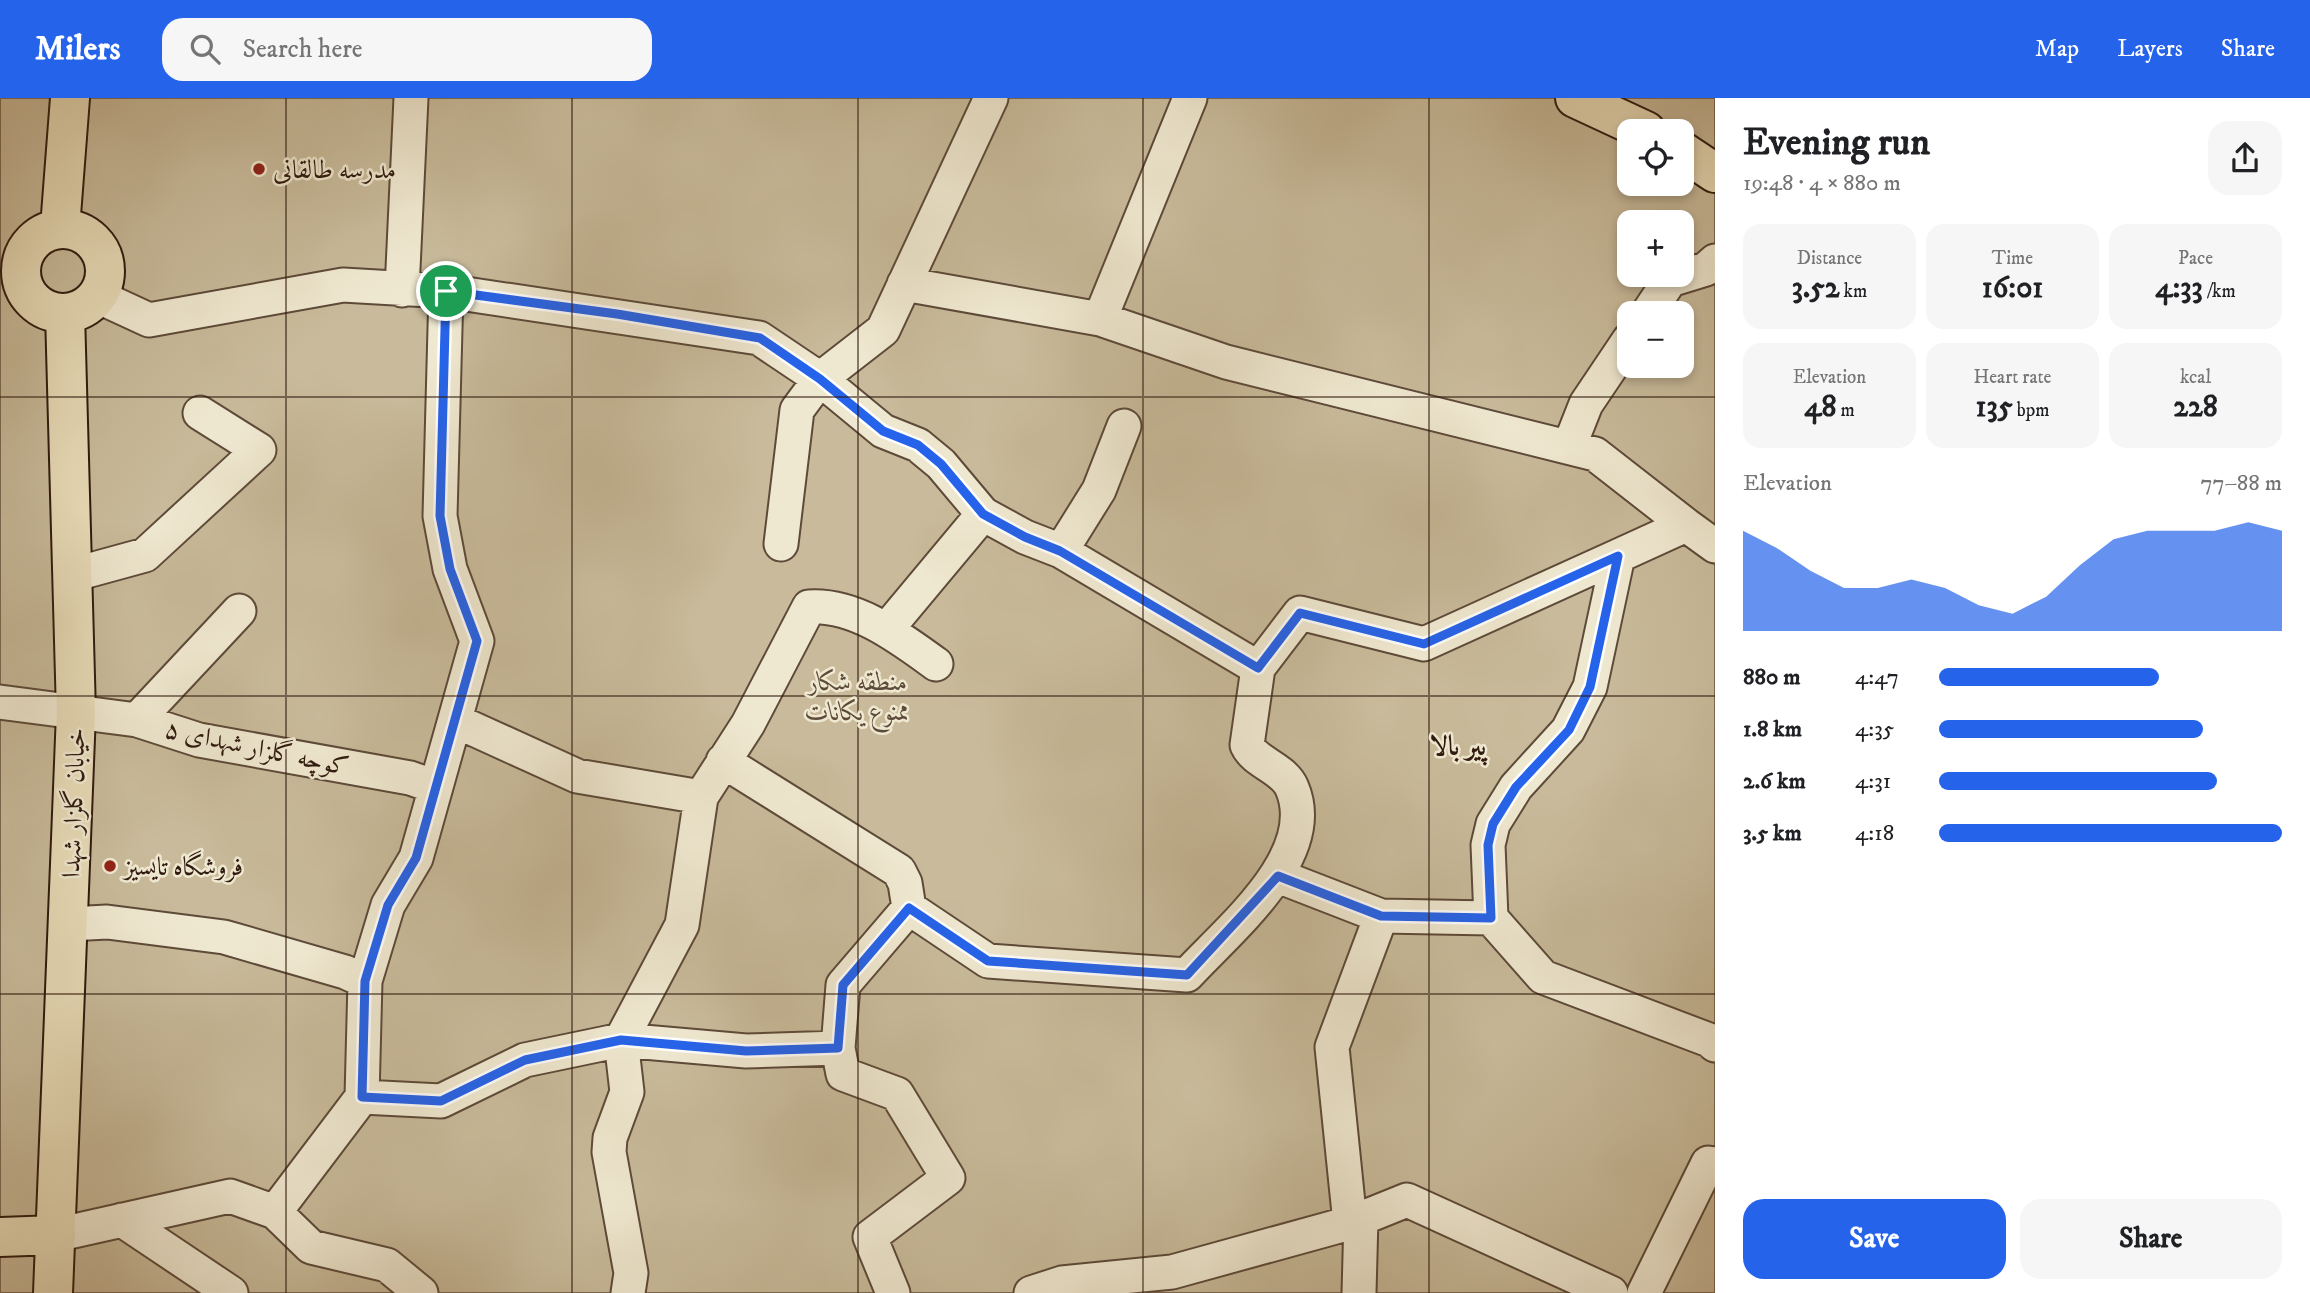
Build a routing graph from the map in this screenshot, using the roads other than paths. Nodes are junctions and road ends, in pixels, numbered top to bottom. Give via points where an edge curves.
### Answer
1 (70, 98) edge
2 (411, 98) edge
3 (991, 98) edge
4 (1190, 98) edge
5 (1575, 98) edge
6 (1620, 119) edge
7 (1694, 159) edge
8 (1715, 173) edge
9 (60, 228) junction
10 (10, 260) edge
11 (1715, 261) edge
12 (904, 284) junction
13 (402, 290) junction
14 (446, 291) junction
15 (1656, 301) edge
16 (81, 305) junction
17 (1100, 319) junction
18 (1617, 358) edge
19 (820, 379) junction
20 (200, 413) dead end
21 (1125, 426) dead end
22 (1569, 447) junction
23 (983, 514) junction
24 (1686, 525) junction
25 (781, 544) dead end
26 (1715, 546) edge
27 (1060, 551) junction
28 (1618, 556) junction
29 (72, 575) junction
30 (239, 611) dead end
31 (887, 629) junction
32 (936, 664) dead end
33 (1258, 668) junction
34 (0, 702) edge
35 (76, 713) junction
36 (137, 720) junction
37 (456, 721) junction
38 (723, 761) junction
39 (436, 787) junction
40 (701, 797) junction
41 (1278, 876) junction
42 (909, 908) junction
43 (1381, 916) junction
44 (1491, 918) junction
45 (69, 924) junction
46 (365, 981) junction
47 (621, 1040) junction
48 (1715, 1045) edge
49 (838, 1048) junction
50 (362, 1097) junction
51 (1715, 1164) edge
52 (275, 1212) junction
53 (122, 1220) junction
54 (1356, 1221) junction
55 (56, 1235) junction
56 (0, 1237) edge
57 (53, 1293) edge
58 (231, 1293) edge
59 (421, 1293) edge
60 (628, 1293) edge
61 (893, 1293) edge
62 (1031, 1293) edge
63 (1359, 1293) edge
64 (1611, 1293) edge
65 (1644, 1293) edge

1 - 9 main road
2 - 13 street
3 - 12 street
4 - 17 street
5 - 6 main road
7 - 8 main road
9 - 10 main road via 35,239
9 - 16 main road via 74,229 97,245 106,270
10 - 16 main road via 31,299 41,307
11 - 15 street via 1706,269 1670,280
12 - 17 street
12 - 19 street via 883,330
13 - 14 street
13 - 16 street via 343,285 149,320
14 - 19 street via 760,338
14 - 37 street via 440,516 450,569 477,641
16 - 29 main road, خیابان گلزار شهدا
17 - 22 street via 1226,362
18 - 22 street via 1586,404
19 - 23 street via 883,431 918,445 941,464
19 - 25 street via 797,410
20 - 29 street via 259,450 145,555
21 - 27 street via 1099,490
22 - 24 street via 1595,454
23 - 27 street
23 - 31 street
24 - 26 street
24 - 28 street
27 - 33 street
28 - 33 street via 1424,644 1300,613
28 - 44 street via 1590,687 1569,730 1516,787 1493,824 1488,845
29 - 35 main road, خیابان گلزار شهدا
30 - 36 street
31 - 32 street
31 - 38 street via 824,606 809,607 748,724
33 - 41 street via 1247,745 1291,785 1299,810 1294,838
34 - 35 street, کوچه گلزار شهدای ۵
35 - 36 street, کوچه گلزار شهدای ۵
35 - 45 main road, خیابان گلزار شهدا
36 - 39 street, کوچه گلزار شهدای ۵ via 199,740 410,778
37 - 39 street
37 - 40 street via 577,776
38 - 40 street
38 - 42 street via 899,871
39 - 46 street via 416,858 388,905
40 - 47 street via 682,925
41 - 42 street via 1187,975 988,961
41 - 43 street
42 - 49 street via 843,985
43 - 44 street
43 - 54 street via 1332,1047
44 - 48 street via 1543,977
45 - 46 street via 107,922 223,937
45 - 55 main road, خیابان گلزار شهدا
46 - 50 street
47 - 49 street via 746,1051
47 - 50 street via 525,1060 441,1101
47 - 60 street via 627,1092 609,1152 631,1273
49 - 61 street via 843,1074 897,1094 948,1178 870,1237
50 - 52 street
51 - 65 street via 1708,1163
52 - 53 street via 230,1196
52 - 59 street via 311,1247 387,1265
53 - 55 street
53 - 58 street
54 - 62 street via 1172,1272 1062,1283
54 - 63 street
54 - 64 street via 1407,1200
55 - 56 main road
55 - 57 main road, خیابان گلزار شهدا

